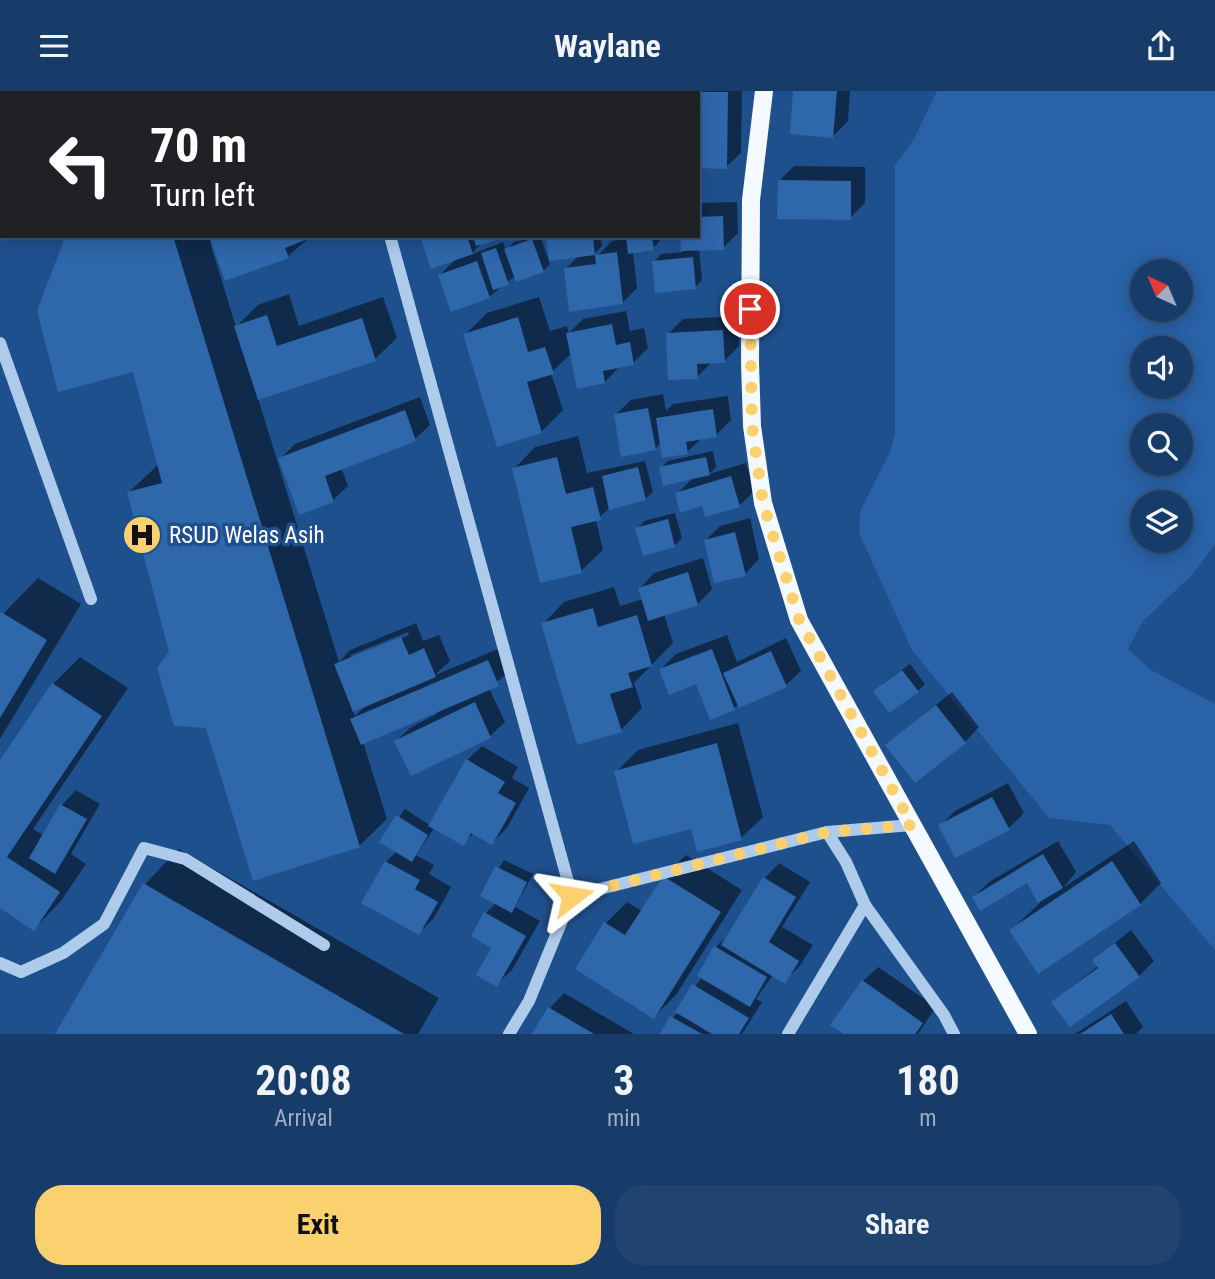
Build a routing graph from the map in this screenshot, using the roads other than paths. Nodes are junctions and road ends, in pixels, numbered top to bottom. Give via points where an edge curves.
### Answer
1 (764, 91) edge
2 (391, 238) edge
3 (0, 343) edge
4 (4, 363) edge
5 (91, 599) dead end
6 (912, 825) junction
7 (827, 832) junction
8 (572, 896) junction
9 (865, 905) junction
10 (324, 945) dead end
11 (0, 963) edge
12 (509, 1034) edge
13 (788, 1034) edge
14 (954, 1034) edge
15 (1028, 1034) edge

1 - 6 main road via 751,200 750,363 752,426 763,503 799,619
2 - 8 street
3 - 4 street
4 - 5 street
6 - 7 street
6 - 15 main road
7 - 8 street
7 - 9 street
8 - 12 street via 529,1001
9 - 13 street
9 - 14 street
10 - 11 street via 185,859 144,848 104,924 62,953 21,972

